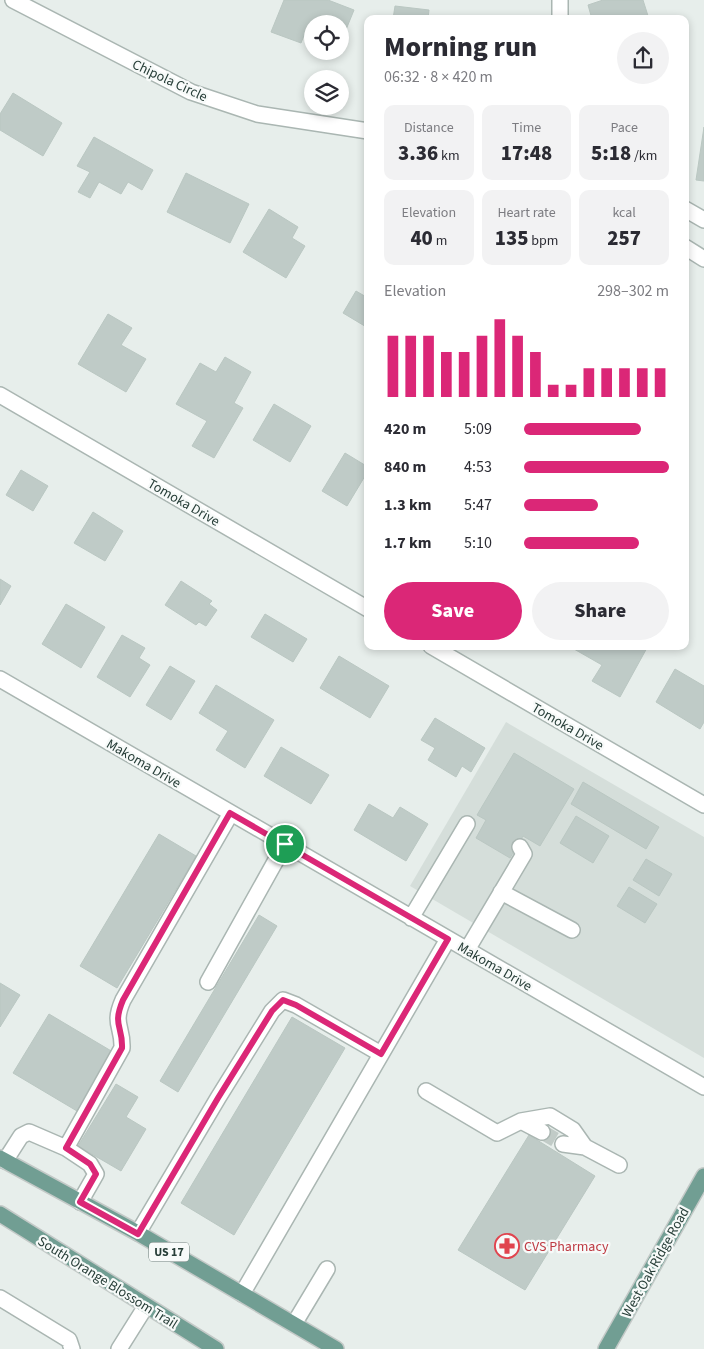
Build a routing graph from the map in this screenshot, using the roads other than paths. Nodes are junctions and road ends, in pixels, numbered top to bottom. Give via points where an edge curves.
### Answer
1 (13, 0) edge
2 (560, 0) edge
3 (560, 15) edge
4 (364, 130) edge
5 (689, 211) edge
6 (704, 220) edge
7 (689, 250) edge
8 (704, 259) edge
9 (0, 395) edge
10 (364, 607) edge
11 (438, 650) edge
12 (0, 679) edge
13 (704, 805) edge
14 (230, 813) junction
15 (467, 824) dead end
16 (285, 844) junction
17 (520, 847) dead end
18 (501, 892) junction
19 (411, 918) junction
20 (572, 930) dead end
21 (448, 939) junction
22 (467, 950) junction
23 (208, 982) dead end
24 (381, 1054) junction
25 (704, 1088) edge
26 (426, 1091) dead end
27 (521, 1121) junction
28 (542, 1132) tunnel mouth
29 (564, 1144) tunnel mouth
30 (584, 1146) junction
31 (66, 1148) junction
32 (3, 1159) edge
33 (619, 1165) dead end
34 (704, 1176) edge
35 (80, 1202) junction
36 (0, 1214) edge
37 (138, 1234) junction
38 (327, 1269) dead end
39 (242, 1294) junction
40 (0, 1298) edge
41 (146, 1306) junction
42 (294, 1324) junction
43 (70, 1344) edge
44 (125, 1347) edge
45 (208, 1347) edge
46 (336, 1349) edge
47 (606, 1349) edge

1 - 4 street, Chipola Circle via 191,92 258,114
2 - 3 street
5 - 6 street
7 - 8 street
9 - 10 street, Tomoka Drive
11 - 13 street, Tomoka Drive
12 - 14 street, Makoma Drive
14 - 16 street, Makoma Drive
14 - 31 street via 123,1000 117,1026 123,1036 122,1048
15 - 19 street
16 - 19 street, Makoma Drive
16 - 23 street
17 - 18 street via 524,854
18 - 20 street
18 - 22 street
19 - 21 street, Makoma Drive
21 - 22 street, Makoma Drive
21 - 24 street
22 - 25 street, Makoma Drive
24 - 37 street via 283,1000 272,1011 218,1098
24 - 39 street
26 - 27 street via 497,1133
27 - 28 street
27 - 30 street via 550,1116 573,1130
29 - 30 street
30 - 33 street
31 - 32 street via 29,1132 21,1136
31 - 35 street via 90,1164 96,1174
32 - 35 main road, US 17
34 - 47 main road, West Oak Ridge Road
35 - 37 main road, US 17
36 - 41 main road, South Orange Blossom Trail
37 - 39 main road, US 17
38 - 42 street
39 - 42 main road, US 17
40 - 43 street
41 - 44 street
41 - 45 main road, South Orange Blossom Trail
42 - 46 main road, US 17

